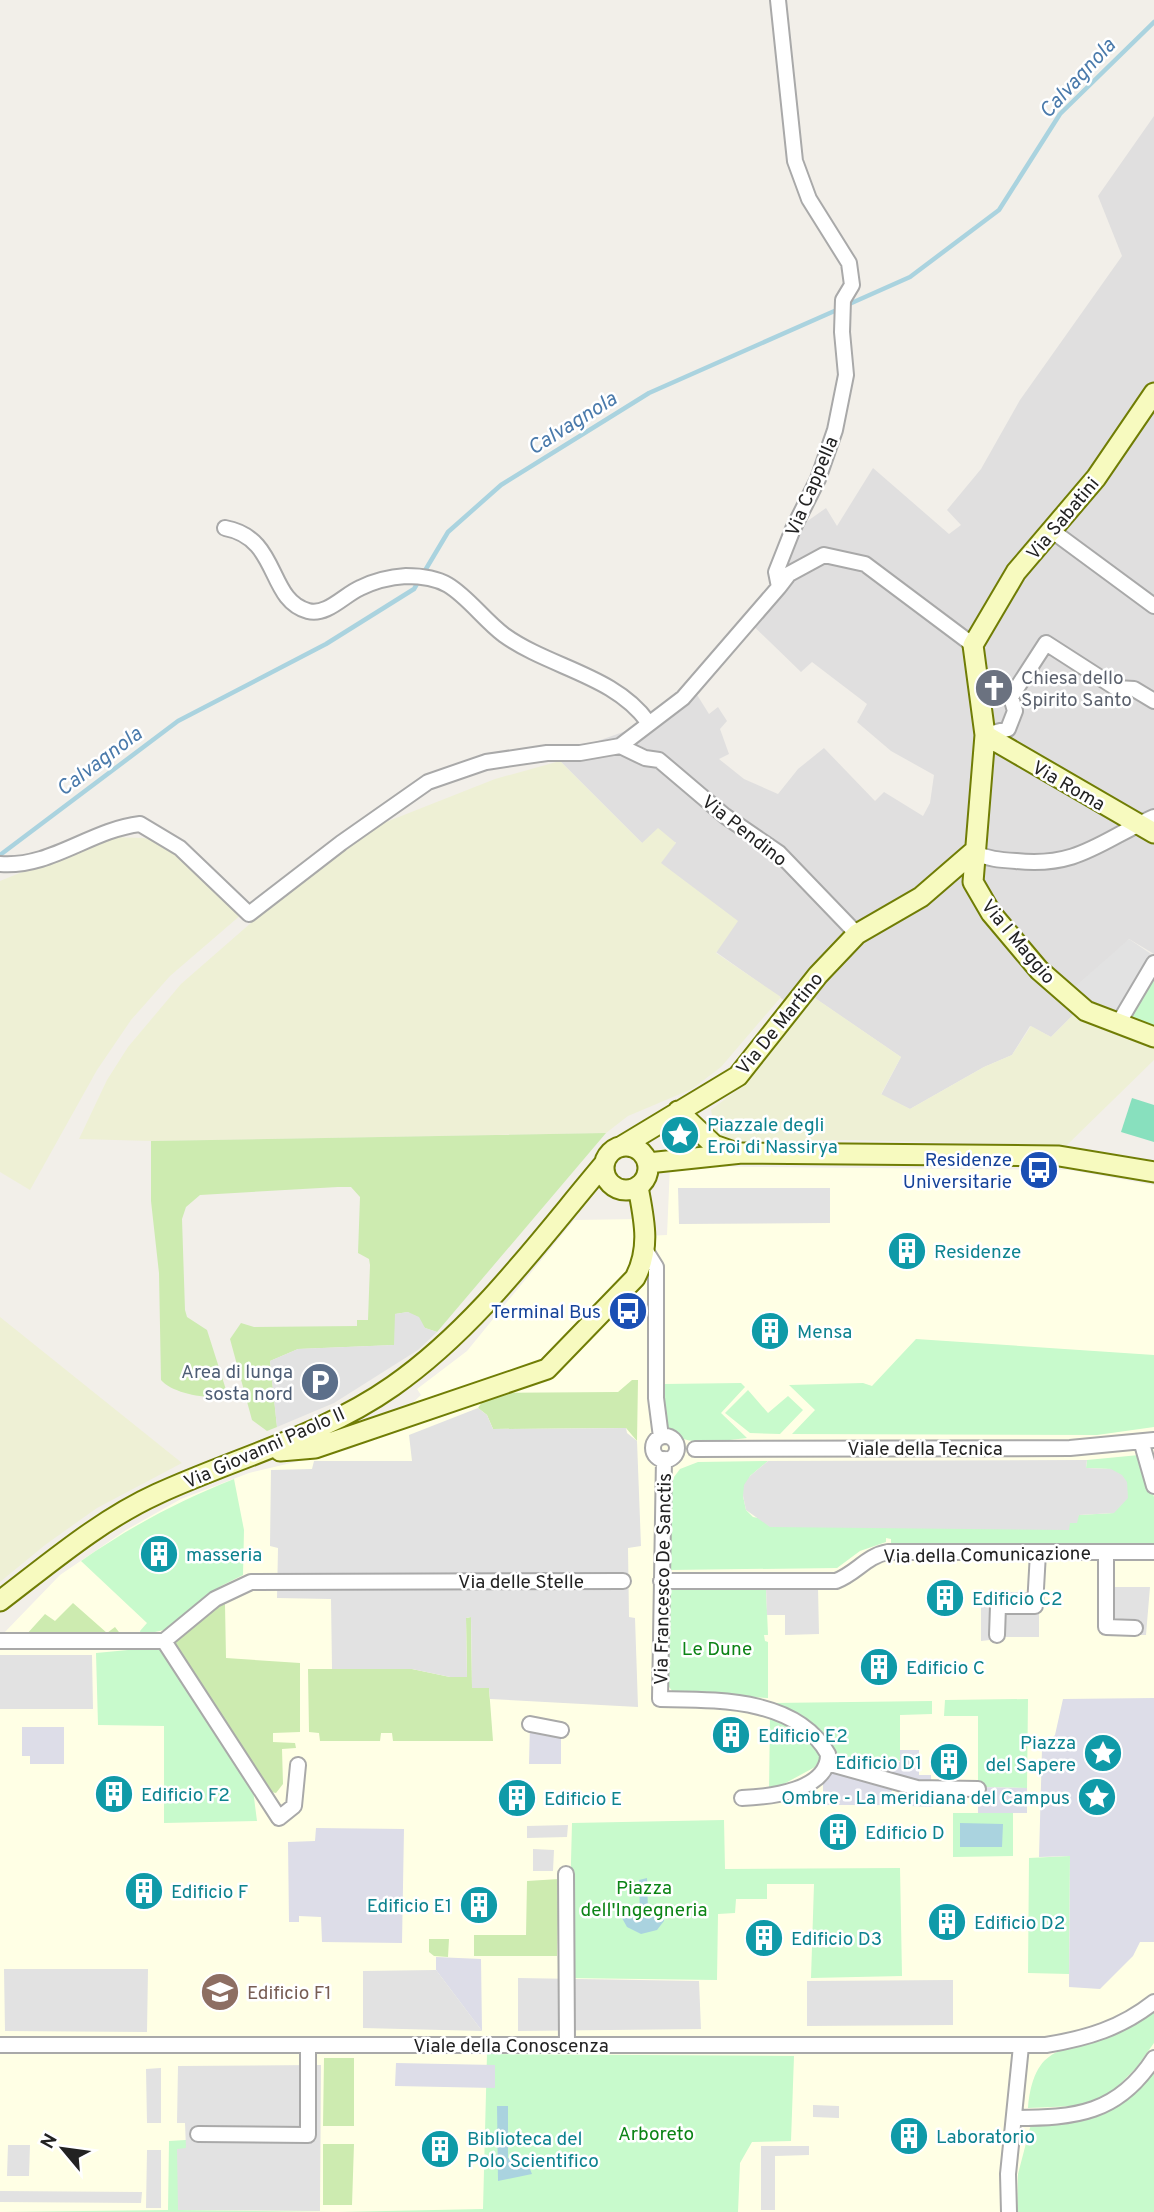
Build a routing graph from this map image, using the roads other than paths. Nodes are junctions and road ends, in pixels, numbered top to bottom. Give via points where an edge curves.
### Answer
1 (778, 0) edge
2 (1152, 401) edge
3 (225, 528) dead end
4 (1051, 530) junction
5 (779, 587) junction
6 (1154, 606) edge
7 (973, 645) junction
8 (1154, 701) edge
9 (648, 722) junction
10 (984, 741) junction
11 (620, 746) junction
12 (1148, 825) edge
13 (973, 852) junction
14 (0, 864) edge
15 (857, 934) junction
16 (1154, 963) edge
17 (1118, 1024) junction
18 (1154, 1037) edge
19 (678, 1111) junction
20 (622, 1146) junction
21 (742, 1153) junction
22 (648, 1163) junction
23 (604, 1164) junction
24 (1154, 1172) edge
25 (638, 1187) junction
26 (615, 1188) junction
27 (566, 1209) junction
28 (646, 1251) junction
29 (668, 1439) junction
30 (1148, 1442) edge
31 (695, 1449) junction
32 (258, 1453) junction
33 (668, 1458) junction
34 (1154, 1486) edge
35 (1106, 1552) junction
36 (1154, 1552) edge
37 (1038, 1553) junction
38 (623, 1581) dead end
39 (661, 1581) junction
40 (0, 1601) edge
41 (1135, 1628) dead end
42 (997, 1635) dead end
43 (0, 1641) edge
44 (164, 1641) junction
45 (530, 1724) dead end
46 (561, 1730) dead end
47 (827, 1763) junction
48 (298, 1765) dead end
49 (978, 1789) dead end
50 (742, 1798) dead end
51 (566, 1874) dead end
52 (1154, 2002) edge
53 (0, 2045) edge
54 (308, 2045) junction
55 (567, 2045) junction
56 (1021, 2046) junction
57 (1154, 2058) edge
58 (1013, 2118) junction
59 (198, 2134) dead end
60 (1009, 2212) edge

1 - 5 street, Via Cappella via 795,161 809,199 849,262 852,285 842,307 846,375 835,430 776,572
2 - 4 street, Via Sabatini
3 - 9 street via 242,531 256,541 282,589 295,605 310,612 328,608 383,579 421,577 448,585 503,634 623,695
4 - 6 street
4 - 7 street, Via Sabatini via 1016,572
5 - 7 street, Via Cappella via 789,574 824,555 865,564
5 - 9 street via 700,681
7 - 10 street
8 - 10 street via 1134,689 1116,688 1046,643 1011,697 1015,711 1008,729
9 - 11 street
10 - 12 street, Via Roma
10 - 13 street
11 - 14 street via 486,762 428,782 249,914 180,848 140,824 101,833 37,861
11 - 15 street, Via Pendino via 659,760 725,816 779,853
12 - 13 street via 1055,863 986,858
13 - 15 street, Via De Martino via 921,897
13 - 17 street, Via I Maggio via 973,882 991,913 1039,970 1086,1011
15 - 19 street, Via De Martino via 818,975 738,1076
16 - 17 street
17 - 18 street, Via I Maggio
19 - 20 street, Via De Martino
19 - 21 street via 714,1145
20 - 22 street via 636,1148
20 - 23 street via 610,1152
21 - 22 street
21 - 24 street via 1059,1157
22 - 25 street via 647,1177
23 - 26 street via 606,1178
23 - 27 street, Via Giovanni Paolo II
25 - 26 street
25 - 28 street
26 - 27 street, Via Giovanni Paolo II
27 - 32 street, Via Giovanni Paolo II via 438,1351 391,1388 305,1434
28 - 29 street via 656,1267 656,1398
28 - 32 street via 635,1278 547,1369 315,1448
29 - 31 street, Viale della Tecnica
29 - 33 street via 676,1450
29 - 33 street via 654,1442 653,1450
30 - 31 street, Viale della Tecnica via 1070,1448
30 - 34 street
31 - 33 street, Viale della Tecnica
32 - 40 street, Via Giovanni Paolo II via 156,1494 118,1515
33 - 39 street, Via Francesco De Sanctis
35 - 36 street, Via della Comunicazione
35 - 37 street, Via della Comunicazione
35 - 41 street via 1107,1628
37 - 39 street, Via della Comunicazione via 888,1552 874,1555 852,1575 836,1581
37 - 42 street via 1035,1605 998,1606
38 - 44 street, Via delle Stelle via 251,1582 215,1599
39 - 47 street, Via Francesco De Sanctis via 660,1699 741,1702 789,1719 819,1742 828,1754
43 - 44 street
44 - 48 street via 279,1818 294,1806
45 - 46 street
47 - 49 street via 917,1788
47 - 50 street via 790,1793
51 - 55 street
52 - 56 street, Viale della Conoscenza via 1132,2020 1111,2029 1046,2045
53 - 54 street, Viale della Conoscenza
54 - 55 street, Viale della Conoscenza
54 - 59 street via 308,2135
55 - 56 street, Viale della Conoscenza
56 - 58 street
57 - 58 street via 1129,2091 1110,2104 1060,2118
58 - 60 street

